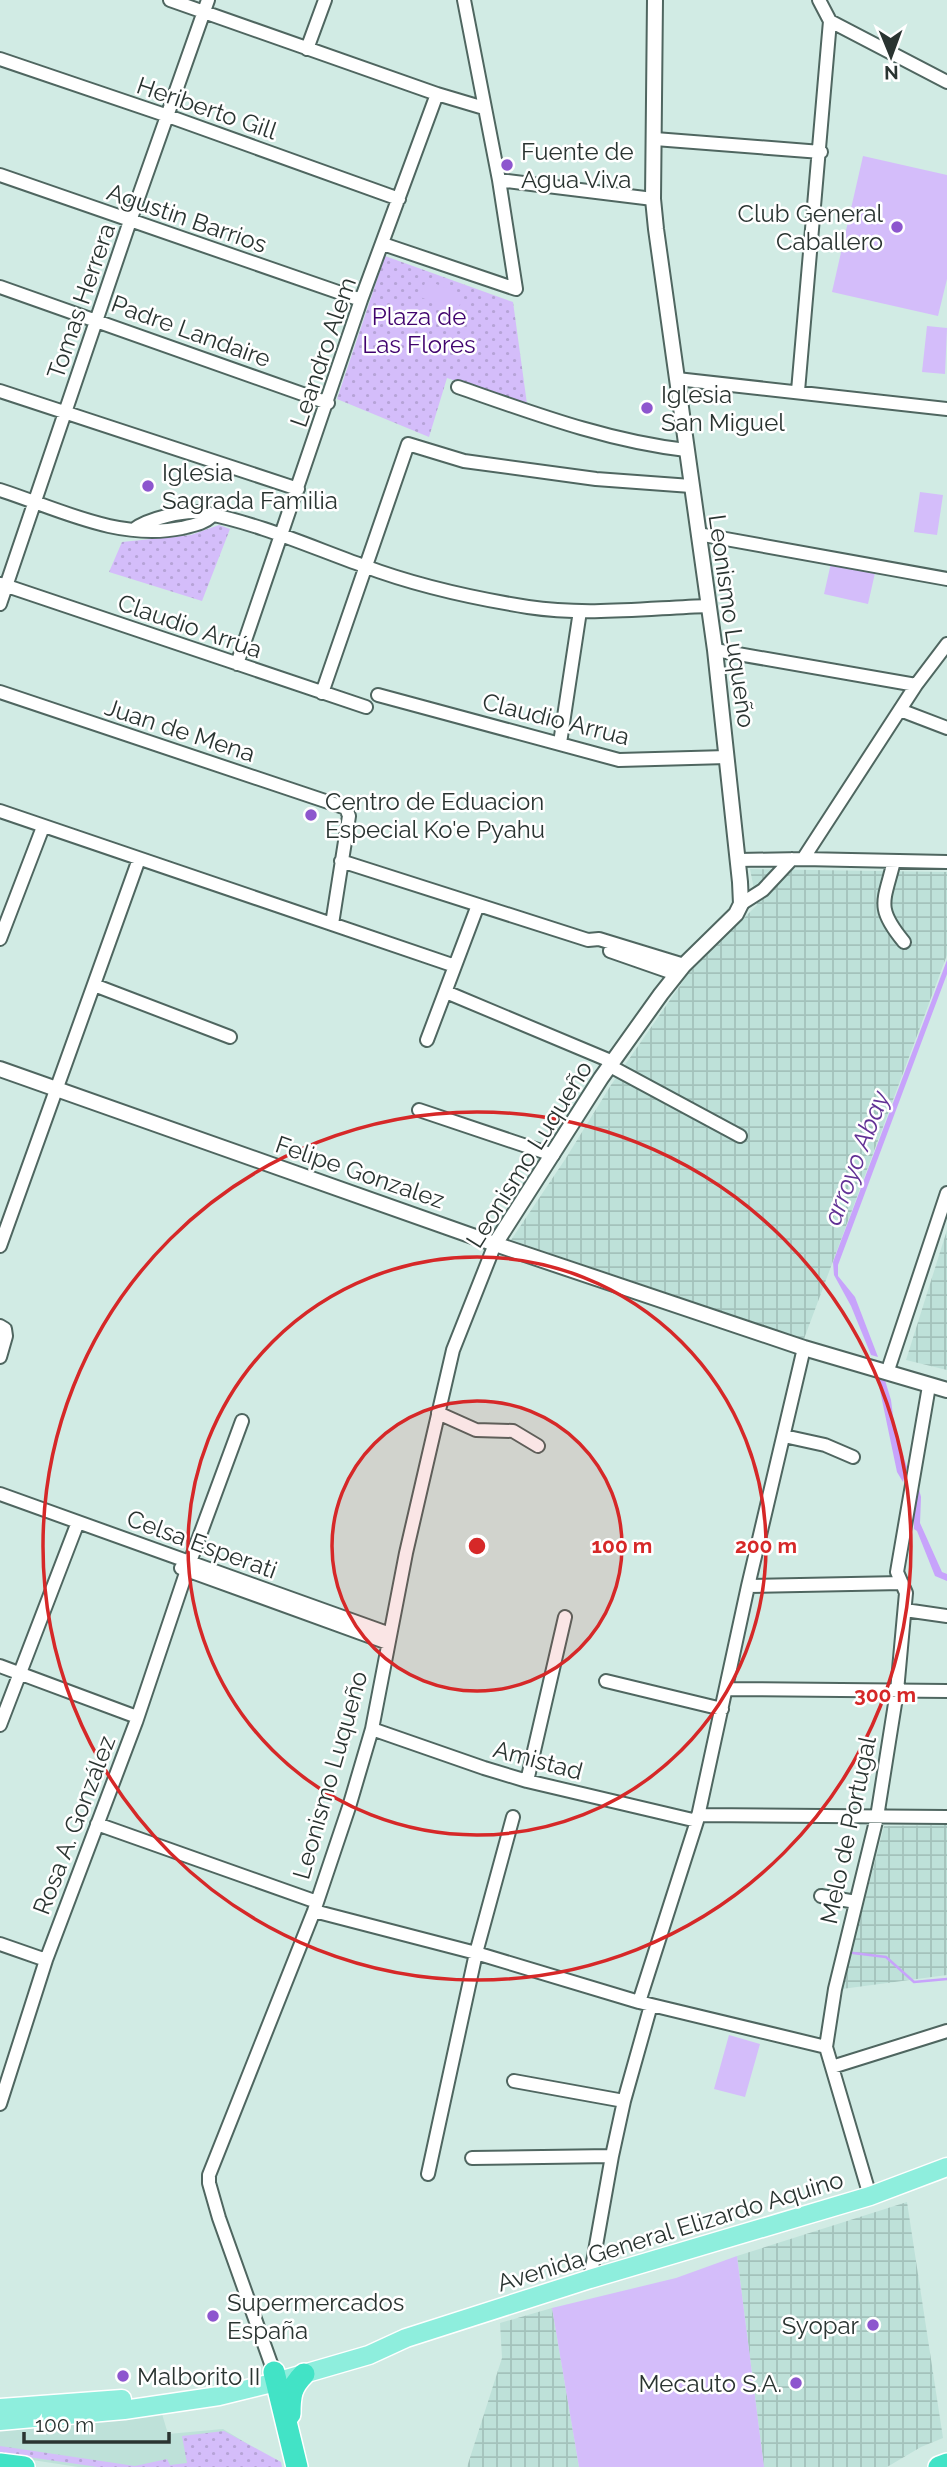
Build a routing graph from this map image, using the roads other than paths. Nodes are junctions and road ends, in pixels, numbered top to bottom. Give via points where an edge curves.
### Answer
1 (170, 0) edge
2 (325, 0) edge
3 (464, 0) edge
4 (655, 0) edge
5 (819, 0) edge
6 (206, 6) edge
7 (830, 21) junction
8 (307, 49) junction
9 (0, 59) edge
10 (947, 82) edge
11 (438, 94) junction
12 (484, 108) junction
13 (168, 116) junction
14 (655, 139) junction
15 (821, 152) junction
16 (0, 175) edge
17 (499, 180) junction
18 (399, 199) junction
19 (653, 199) junction
20 (130, 221) junction
21 (383, 244) junction
22 (0, 287) edge
23 (361, 300) junction
24 (96, 319) junction
25 (677, 379) junction
26 (458, 387) dead end
27 (0, 391) edge
28 (798, 391) junction
29 (328, 403) junction
30 (947, 409) edge
31 (65, 413) junction
32 (686, 450) junction
33 (691, 486) junction
34 (298, 489) junction
35 (0, 490) edge
36 (35, 501) junction
37 (698, 534) junction
38 (282, 535) junction
39 (365, 567) junction
40 (947, 579) edge
41 (3, 584) edge
42 (0, 604) edge
43 (708, 606) junction
44 (580, 611) junction
45 (947, 644) edge
46 (715, 650) junction
47 (237, 664) junction
48 (916, 685) junction
49 (0, 692) edge
50 (322, 693) junction
51 (378, 695) dead end
52 (366, 707) dead end
53 (900, 710) junction
54 (947, 728) edge
55 (560, 743) junction
56 (727, 757) junction
57 (0, 811) edge
58 (43, 827) junction
59 (139, 859) junction
60 (798, 859) junction
61 (738, 860) junction
62 (341, 861) junction
63 (894, 861) junction
64 (947, 862) edge
65 (741, 904) junction
66 (478, 905) junction
67 (332, 924) junction
68 (0, 939) edge
69 (905, 942) dead end
70 (455, 966) junction
71 (680, 970) junction
72 (94, 985) junction
73 (446, 992) junction
74 (230, 1037) dead end
75 (428, 1040) dead end
76 (611, 1064) junction
77 (0, 1069) edge
78 (57, 1088) junction
79 (419, 1110) dead end
80 (740, 1136) dead end
81 (553, 1155) junction
82 (947, 1193) edge
83 (495, 1244) junction
84 (0, 1246) edge
85 (3, 1330) edge
86 (804, 1348) junction
87 (0, 1357) edge
88 (887, 1373) junction
89 (929, 1386) junction
90 (947, 1390) edge
91 (438, 1413) junction
92 (242, 1421) dead end
93 (784, 1436) junction
94 (538, 1446) dead end
95 (853, 1457) dead end
96 (0, 1494) edge
97 (0, 1502) edge
98 (76, 1526) junction
99 (189, 1566) junction
100 (902, 1583) junction
101 (748, 1586) junction
102 (905, 1610) junction
103 (947, 1616) edge
104 (565, 1617) dead end
105 (389, 1639) junction
106 (0, 1666) edge
107 (20, 1674) junction
108 (606, 1681) dead end
109 (726, 1689) junction
110 (897, 1691) junction
111 (947, 1691) edge
112 (722, 1709) junction
113 (137, 1717) junction
114 (0, 1725) edge
115 (372, 1729) junction
116 (527, 1780) junction
117 (513, 1817) dead end
118 (877, 1817) junction
119 (947, 1817) edge
120 (698, 1818) junction
121 (97, 1824) junction
122 (821, 1896) dead end
123 (856, 1902) junction
124 (316, 1907) junction
125 (0, 1944) edge
126 (476, 1953) junction
127 (46, 1960) junction
128 (645, 2004) junction
129 (947, 2031) edge
130 (826, 2047) junction
131 (832, 2067) junction
132 (514, 2081) dead end
133 (624, 2101) junction
134 (0, 2104) edge
135 (612, 2156) junction
136 (472, 2158) dead end
137 (947, 2168) edge
138 (428, 2175) dead end
139 (870, 2196) junction
140 (590, 2280) junction
141 (406, 2338) junction
142 (304, 2374) junction
143 (275, 2377) junction
144 (106, 2406) junction
145 (0, 2408) edge
146 (0, 2421) edge
147 (288, 2430) junction
148 (0, 2464) edge
149 (947, 2464) edge
150 (24, 2467) edge
151 (297, 2467) edge
152 (939, 2467) edge

1 - 6 street
2 - 8 street
3 - 12 street
4 - 14 street, Leonismo Luqueño
5 - 7 street
6 - 8 street
6 - 13 street, Tomas Herrera
7 - 10 street
7 - 15 street
8 - 11 street
9 - 13 street, Heriberto Gill
11 - 12 street
11 - 18 street, Leandro Alem
12 - 17 street
13 - 18 street, Heriberto Gill
13 - 20 street, Tomas Herrera
14 - 15 street
14 - 19 street, Leonismo Luqueño
15 - 28 street
16 - 20 street, Agustin Barrios
17 - 19 street
17 - 21 street via 516,289
18 - 21 street, Leandro Alem
19 - 25 street, Leonismo Luqueño
20 - 23 street, Agustin Barrios
20 - 24 street, Tomas Herrera
21 - 23 street, Leandro Alem
22 - 24 street, Padre Landaire
23 - 29 street, Leandro Alem
24 - 29 street, Padre Landaire
24 - 31 street, Tomas Herrera
25 - 28 street
25 - 32 street, Leonismo Luqueño
26 - 32 street via 582,429
27 - 31 street
28 - 30 street
29 - 34 street, Leandro Alem
31 - 34 street
31 - 36 street, Tomas Herrera
32 - 33 street, Leonismo Luqueño
33 - 37 street, Leonismo Luqueño
33 - 39 street via 464,461 408,444
34 - 38 street, Leandro Alem
35 - 36 street
36 - 38 street via 114,528 141,532 176,529 212,516
36 - 41 street, Tomas Herrera
37 - 40 street
37 - 43 street, Leonismo Luqueño
38 - 39 street
38 - 47 street, Leandro Alem
39 - 44 street via 470,597
39 - 50 street
41 - 42 street, Tomas Herrera
41 - 47 street, Claudio Arrúa
43 - 44 street
43 - 46 street, Leonismo Luqueño
44 - 55 street
45 - 48 street
46 - 48 street
46 - 56 street, Leonismo Luqueño
47 - 50 street, Claudio Arrúa
48 - 53 street
49 - 62 street, Juan de Mena via 346,808 349,816
50 - 52 street, Claudio Arrúa
51 - 55 street, Claudio Arrua
53 - 54 street
53 - 60 street
55 - 56 street, Claudio Arrua via 619,760
56 - 61 street, Leonismo Luqueño
57 - 58 street
58 - 59 street
58 - 68 street
59 - 67 street
59 - 72 street
60 - 61 street
60 - 63 street
60 - 65 street
61 - 65 street, Leonismo Luqueño
62 - 66 street
62 - 67 street
63 - 64 street
63 - 69 street via 885,913
65 - 71 street, Leonismo Luqueño
66 - 70 street
66 - 71 street
67 - 70 street
70 - 73 street
71 - 76 street, Leonismo Luqueño
72 - 74 street
72 - 78 street
73 - 75 street
73 - 76 street
76 - 80 street
76 - 81 street, Leonismo Luqueño
77 - 78 street, Felipe Gonzalez
78 - 83 street, Felipe Gonzalez
78 - 84 street
79 - 81 street
81 - 83 street, Leonismo Luqueño
82 - 88 street
83 - 86 street, Felipe Gonzalez
83 - 91 street, Leonismo Luqueño via 453,1350
85 - 87 street
86 - 88 street, Felipe Gonzalez
86 - 93 street
88 - 89 street, Felipe Gonzalez
89 - 90 street, Felipe Gonzalez
89 - 100 street, Melo de Portugal via 897,1573
91 - 94 street via 476,1430 517,1433
91 - 105 street, Leonismo Luqueño
92 - 99 street, Rosa A. González
93 - 95 street
93 - 101 street
96 - 98 street, Celsa Esperati
97 - 98 street, Celsa Esperati
98 - 99 street, Celsa Esperati
98 - 107 street
99 - 105 street, Celsa Esperati
99 - 113 street, Rosa A. González
100 - 101 street
100 - 102 street, Melo de Portugal
101 - 109 street
102 - 103 street
102 - 110 street, Melo de Portugal
104 - 116 street
105 - 115 street, Leonismo Luqueño
106 - 107 street
107 - 113 street
107 - 114 street
108 - 112 street
109 - 110 street
109 - 112 street
110 - 111 street
110 - 118 street, Melo de Portugal
112 - 120 street
113 - 121 street, Rosa A. González
115 - 116 street, Amistad
115 - 124 street, Leonismo Luqueño
116 - 120 street, Amistad
117 - 126 street
118 - 119 street, Amistad
118 - 120 street, Amistad
118 - 123 street, Melo de Portugal
120 - 128 street
121 - 124 street
121 - 127 street, Rosa A. González
122 - 123 street
123 - 130 street, Melo de Portugal
124 - 126 street
124 - 143 street, Leonismo Luqueño via 209,2175 219,2218
125 - 127 street
126 - 128 street
126 - 138 street
127 - 134 street, Rosa A. González
128 - 130 street
128 - 133 street
129 - 131 street
130 - 131 street, Melo de Portugal
131 - 139 street, Melo de Portugal
132 - 133 street
133 - 135 street
135 - 136 street
135 - 140 street
137 - 139 main road, Avenida General Elizardo Aquino
139 - 140 main road, Avenida General Elizardo Aquino
140 - 141 main road, Avenida General Elizardo Aquino
141 - 142 main road, Avenida General Elizardo Aquino via 369,2355
141 - 143 main road, Avenida General Elizardo Aquino via 366,2345
142 - 143 main road, Avenida General Elizardo Aquino
142 - 147 highway via 291,2392
143 - 144 main road, Avenida General Elizardo Aquino via 219,2396
143 - 147 highway
144 - 145 main road, Avenida General Elizardo Aquino
144 - 146 main road, Avenida General Elizardo Aquino
147 - 151 highway
148 - 150 highway
149 - 152 highway

